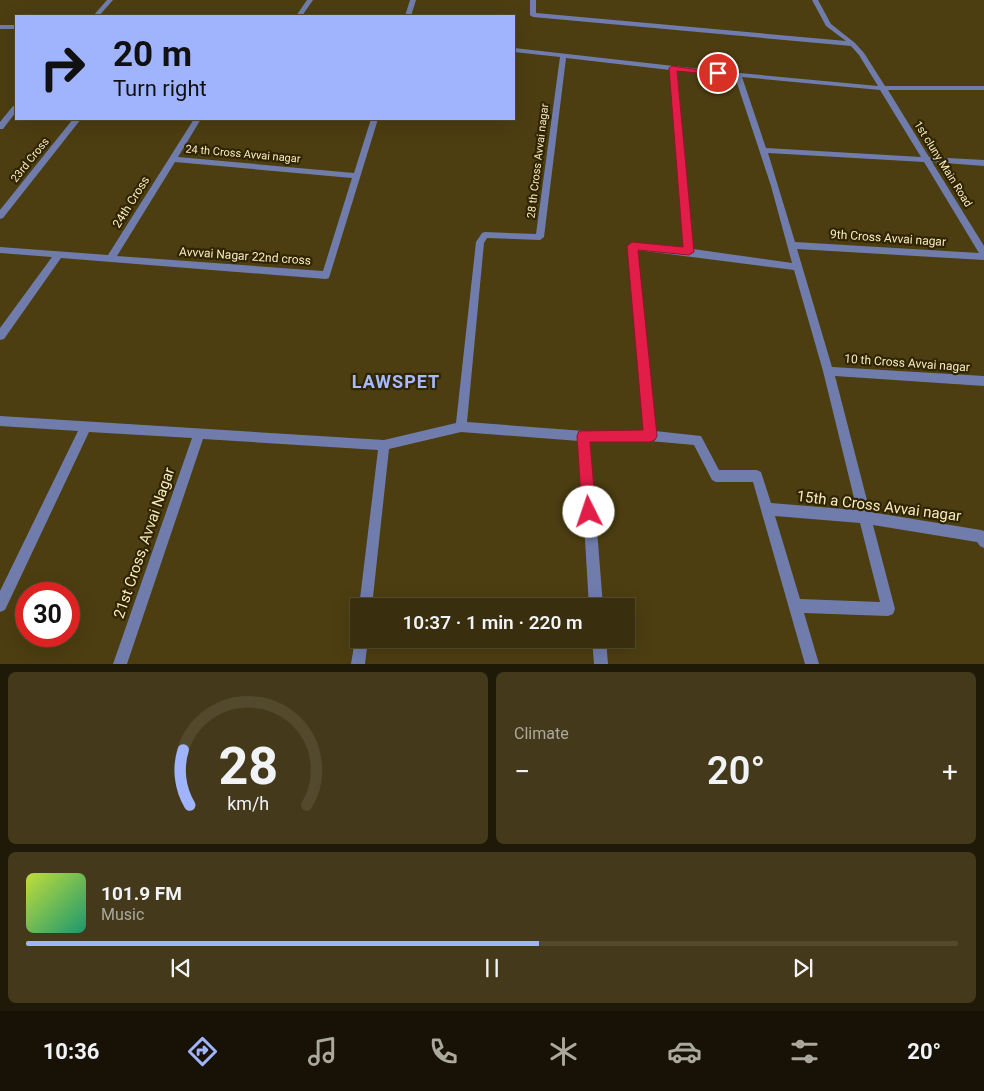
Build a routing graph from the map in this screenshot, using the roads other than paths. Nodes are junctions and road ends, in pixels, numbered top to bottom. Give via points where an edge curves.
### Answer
1 (110, 0) edge
2 (310, 0) edge
3 (413, 0) edge
4 (533, 0) edge
5 (815, 0) edge
6 (97, 15) edge
7 (300, 15) edge
8 (408, 15) edge
9 (0, 27) edge
10 (15, 27) edge
11 (853, 44) junction
12 (515, 50) edge
13 (563, 56) junction
14 (672, 68) junction
15 (738, 75) junction
16 (881, 88) junction
17 (984, 88) edge
18 (15, 109) edge
19 (76, 120) edge
20 (196, 120) edge
21 (375, 120) edge
22 (0, 127) edge
23 (763, 150) junction
24 (173, 159) junction
25 (928, 160) junction
26 (984, 163) edge
27 (357, 176) junction
28 (0, 216) edge
29 (790, 245) junction
30 (0, 250) edge
31 (689, 252) junction
32 (59, 254) junction
33 (984, 255) edge
34 (111, 258) junction
35 (797, 267) junction
36 (0, 336) edge
37 (828, 371) junction
38 (984, 381) edge
39 (0, 421) edge
40 (86, 427) junction
41 (461, 427) junction
42 (199, 433) junction
43 (584, 436) junction
44 (650, 436) junction
45 (384, 445) junction
46 (766, 509) junction
47 (864, 517) junction
48 (984, 542) edge
49 (365, 598) edge
50 (595, 598) edge
51 (0, 605) edge
52 (795, 606) junction
53 (360, 648) edge
54 (600, 648) edge
55 (120, 664) edge
56 (358, 664) edge
57 (601, 664) edge
58 (812, 664) edge

1 - 6 street
2 - 7 street
3 - 8 street
4 - 11 street via 534,15
5 - 11 street via 828,25
9 - 10 street
11 - 16 street, 1st cluny Main Road
12 - 13 street
13 - 14 street
13 - 41 street, 28 th Cross Avvai nagar via 540,237 485,235 480,242
14 - 15 street
14 - 31 street
15 - 16 street
15 - 23 street
16 - 17 street
16 - 25 street, 1st cluny Main Road
18 - 22 street
19 - 28 street, 23rd Cross
20 - 24 street, 24 th Cross Avvai nagar
21 - 27 street, Avvvai Nagar 22nd cross
23 - 25 street
23 - 29 street
24 - 27 street, 24 th Cross Avvai nagar
24 - 34 street, 24th Cross
25 - 26 street
25 - 33 street, 1st cluny Main Road
27 - 34 street, Avvvai Nagar 22nd cross via 326,275
29 - 33 street, 9th Cross Avvai nagar
29 - 35 street
30 - 32 street, Avvvai Nagar 22nd cross
31 - 35 street
31 - 44 street via 632,246
32 - 34 street, Avvvai Nagar 22nd cross
32 - 36 street
35 - 37 street
37 - 38 street, 10 th Cross Avvai nagar
37 - 47 street
39 - 40 street
40 - 42 street
40 - 51 street
41 - 43 street
41 - 45 street
42 - 45 street
42 - 55 street, 21st Cross, Avvai Nagar
43 - 44 street
43 - 50 street
44 - 46 street via 697,440 716,476 757,476
45 - 49 street
46 - 47 street, 15th a Cross Avvai nagar
46 - 52 street
47 - 48 street, 15th a Cross Avvai nagar via 981,536
47 - 52 street via 888,608
52 - 58 street
53 - 56 street
54 - 57 street

